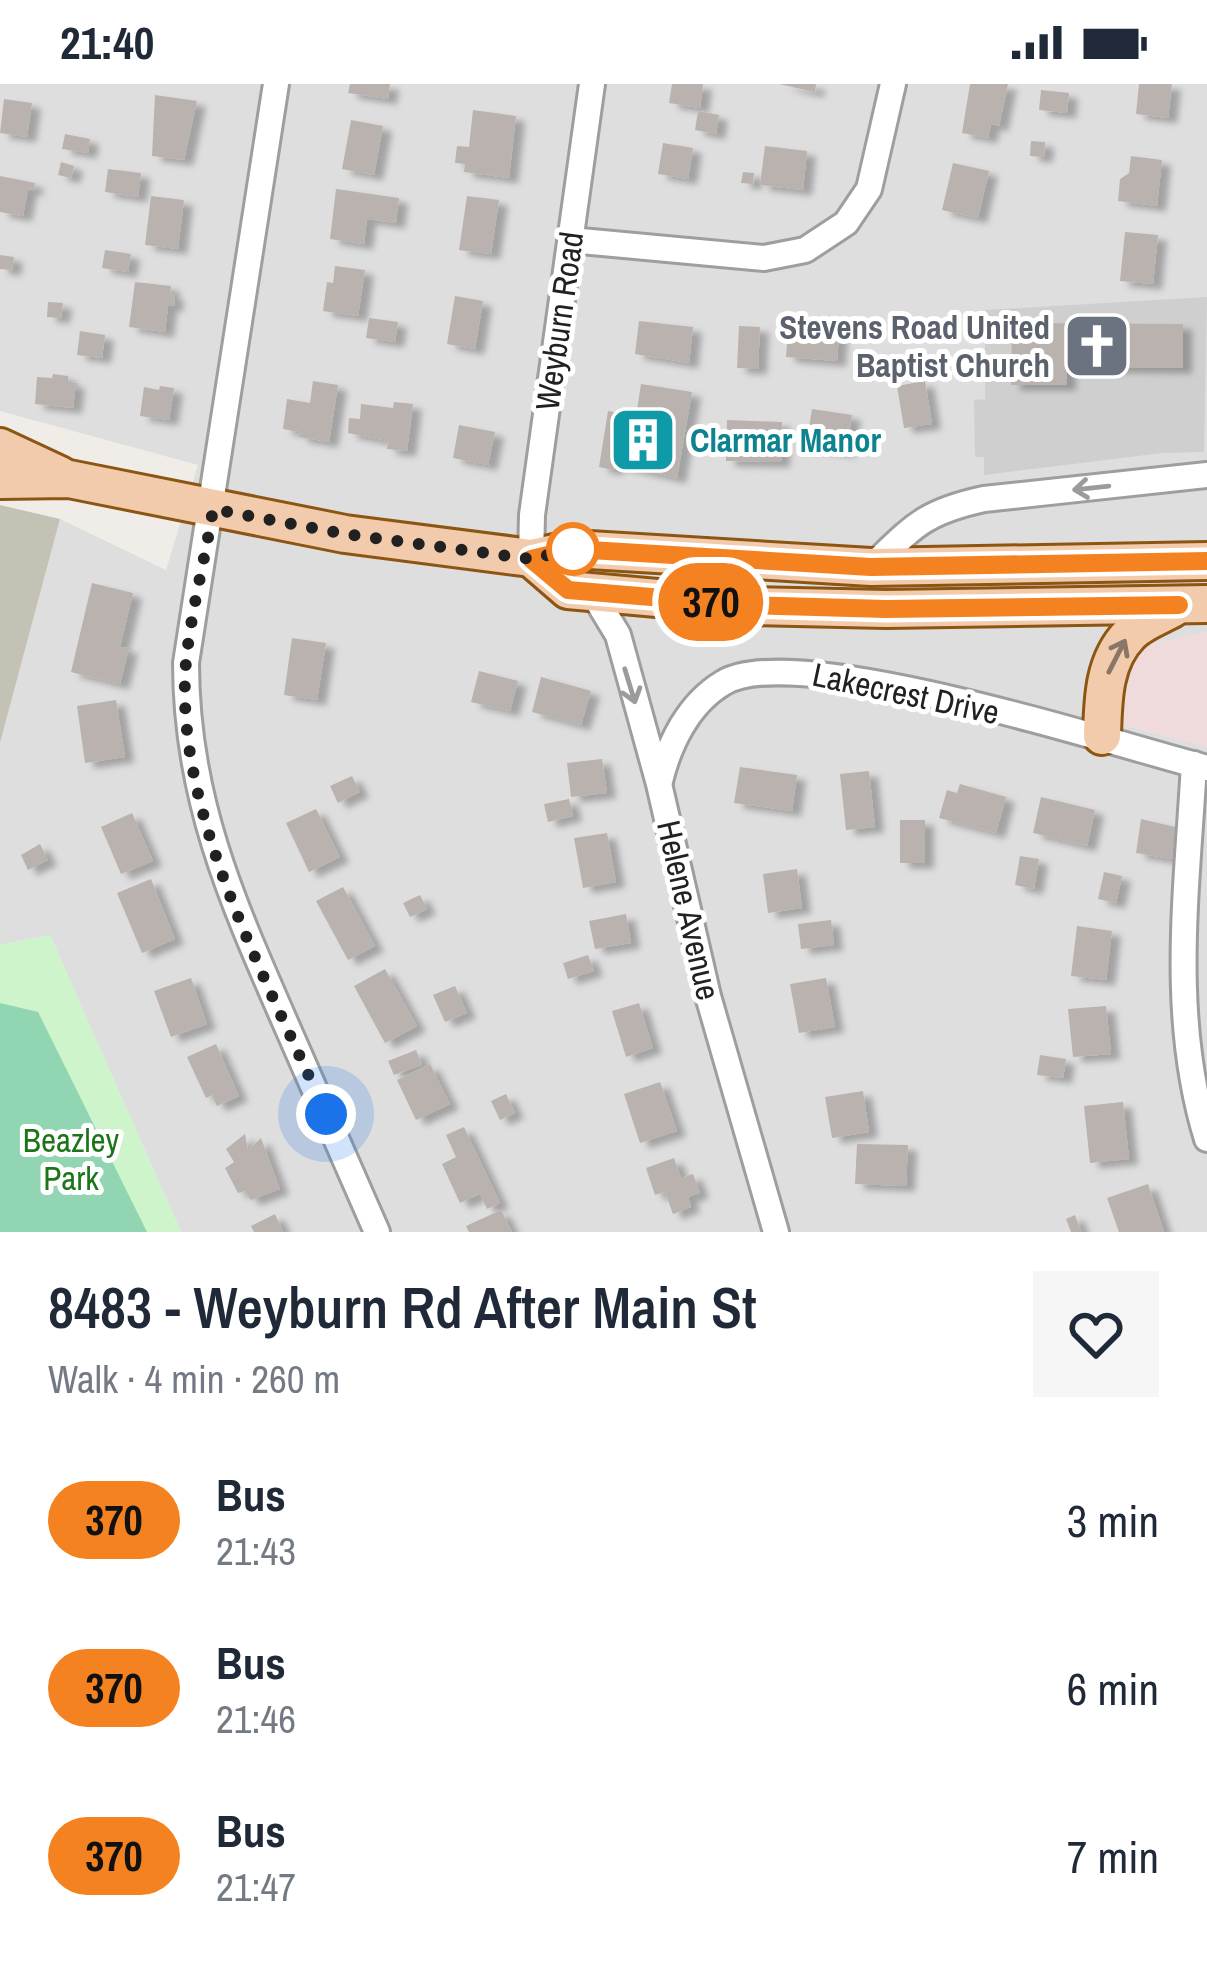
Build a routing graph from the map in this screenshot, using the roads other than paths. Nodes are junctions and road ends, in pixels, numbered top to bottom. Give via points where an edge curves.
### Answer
1 (276, 84) edge
2 (592, 84) edge
3 (893, 84) edge
4 (570, 240) junction
5 (0, 447) edge
6 (1207, 475) edge
7 (69, 479) junction
8 (0, 480) edge
9 (213, 509) junction
10 (531, 559) junction
11 (1207, 561) edge
12 (871, 567) junction
13 (592, 592) junction
14 (1193, 605) edge
15 (1102, 736) junction
16 (1200, 766) edge
17 (659, 784) junction
18 (1207, 1139) edge
19 (377, 1232) edge
20 (776, 1232) edge

1 - 9 street
2 - 4 street, Weyburn Road
3 - 4 street via 869,189 846,223 805,250 764,257
4 - 10 street, Weyburn Road
5 - 7 main road
6 -> 12 street via 954,506 928,515
7 - 8 main road
7 - 9 main road
9 - 10 main road
9 - 19 street via 186,663 200,792 226,888
10 - 12 main road via 573,549
10 - 13 main road via 568,590
11 - 12 main road
13 - 14 main road via 816,607
13 -> 17 street, Helene Avenue via 617,635
15 -> 14 main road via 1103,692 1131,632
15 - 16 street, Lakecrest Drive
15 - 17 street, Lakecrest Drive via 846,677 778,670 724,682 707,697 674,738
16 - 18 street via 1182,998
17 - 20 street, Helene Avenue via 708,996

